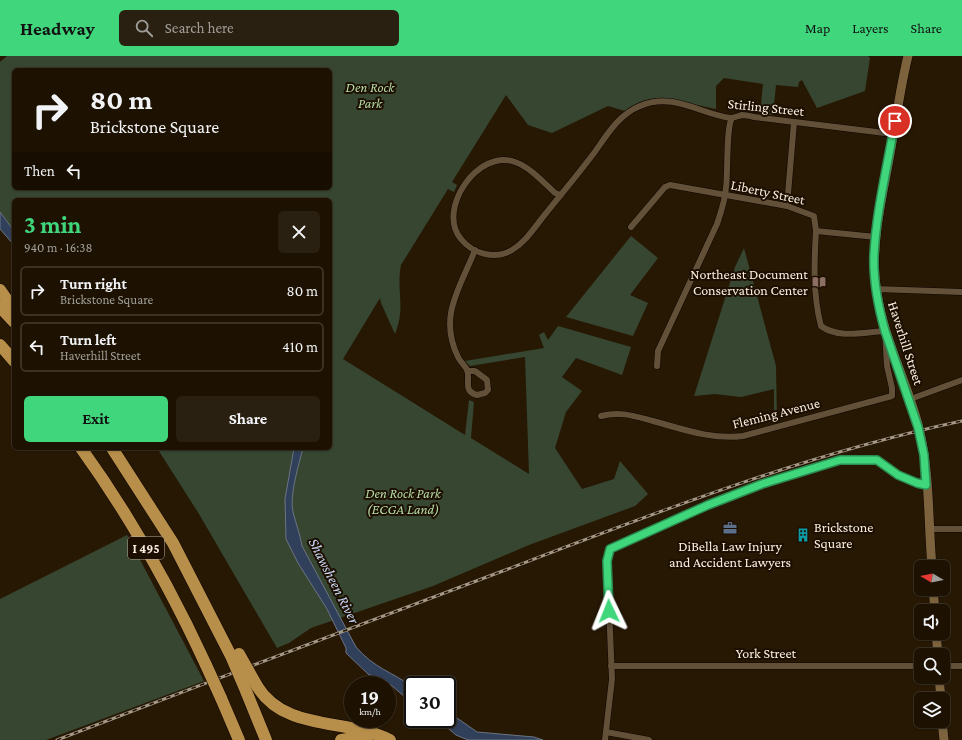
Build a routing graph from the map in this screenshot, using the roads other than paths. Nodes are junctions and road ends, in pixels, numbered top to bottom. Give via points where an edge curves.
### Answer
1 (908, 56) edge
2 (732, 118) junction
3 (794, 122) junction
4 (893, 134) junction
5 (561, 195) junction
6 (725, 195) junction
7 (788, 206) junction
8 (631, 227) dead end
9 (816, 231) junction
10 (876, 237) junction
11 (475, 250) junction
12 (876, 289) junction
13 (0, 290) edge
14 (962, 292) edge
15 (0, 307) edge
16 (12, 307) edge
17 (12, 320) edge
18 (885, 331) junction
19 (0, 345) edge
20 (0, 353) edge
21 (12, 360) edge
22 (12, 361) edge
23 (657, 366) dead end
24 (468, 371) dead end
25 (962, 380) edge
26 (916, 397) dead end
27 (601, 416) dead end
28 (82, 450) edge
29 (113, 450) edge
30 (926, 485) junction
31 (929, 529) junction
32 (962, 529) edge
33 (931, 560) edge
34 (611, 666) junction
35 (914, 666) edge
36 (950, 666) edge
37 (962, 666) edge
38 (252, 688) junction
39 (943, 728) edge
40 (606, 732) junction
41 (238, 740) edge
42 (266, 740) edge
43 (341, 740) edge
44 (367, 740) edge
45 (390, 740) edge
46 (605, 740) edge
47 (649, 740) edge
48 (944, 740) edge

1 - 4 main road, Haverhill Street
2 - 3 street, Stirling Street via 742,116
2 - 5 street, Stirling Street via 677,102 657,101 639,106 618,120
2 - 6 street via 728,126
3 - 4 street, Stirling Street
3 - 7 street
4 - 10 main road, Haverhill Street
5 - 11 street, Stirling Street via 526,238 512,250 491,255 481,254
5 - 11 street, Stirling Street via 514,161 487,162 470,177 459,196 454,213 460,238
6 - 7 street, Liberty Street
6 - 8 street, Liberty Street via 670,185 665,187
6 - 23 street via 717,224 658,351
7 - 9 street, Liberty Street via 814,216
9 - 10 street
9 - 18 street via 814,265 821,326 827,331 845,333
10 - 12 main road, Haverhill Street
11 - 24 street via 454,298 450,315 450,335 459,358
12 - 14 street
12 - 18 main road, Haverhill Street
13 - 16 highway
15 - 17 highway
18 - 27 street, Fleming Avenue via 892,396 731,437 694,432 623,413
18 - 30 main road, Haverhill Street via 918,427 924,455
19 - 21 highway
20 - 22 highway
25 - 26 street
28 - 41 highway, I 495, bridge via 133,526 184,617
29 - 38 highway, I 495, bridge via 152,508 201,594 221,619
30 - 31 main road, Haverhill Street
30 - 34 street via 898,475 877,460 840,460 762,484 614,545 609,550 607,561
31 - 32 street
31 - 33 main road, Haverhill Street
34 - 35 street, York Street
34 - 40 street
36 - 37 street
38 - 42 highway
38 - 45 highway via 293,716 370,731
39 - 48 main road
40 - 46 street
40 - 47 street
43 - 44 highway

